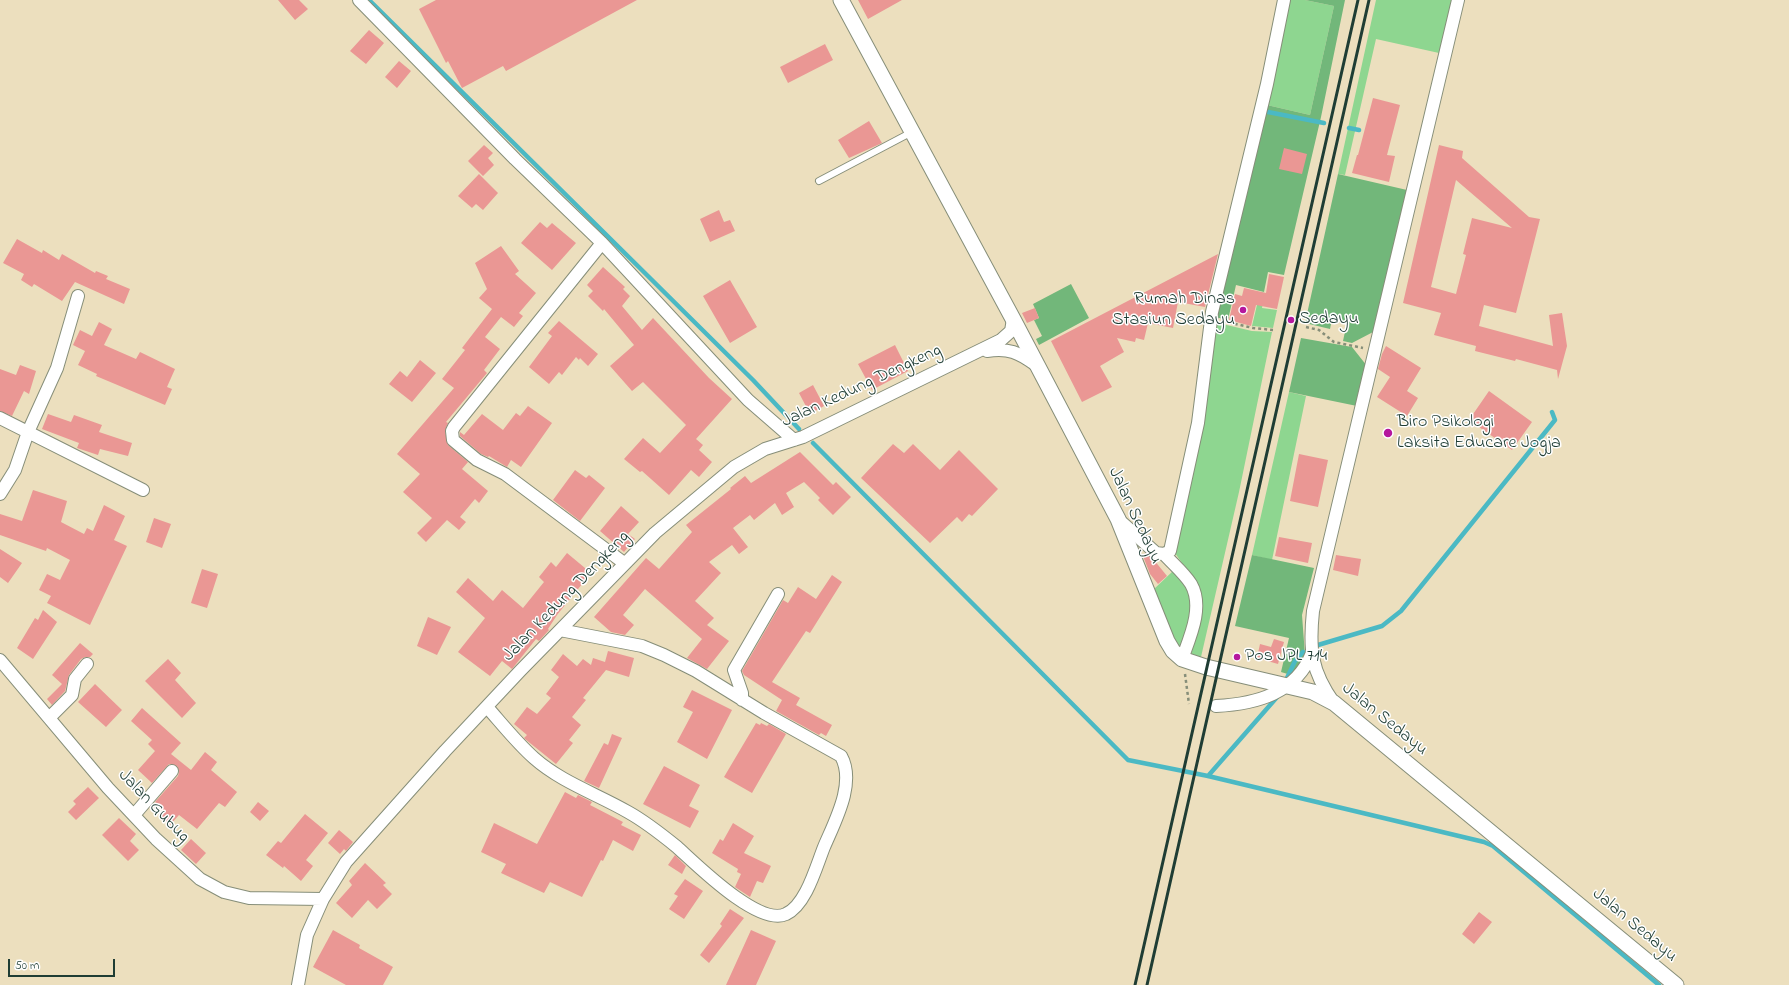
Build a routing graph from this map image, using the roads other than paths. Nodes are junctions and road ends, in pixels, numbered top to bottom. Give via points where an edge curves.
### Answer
1 (359, 0) edge
2 (841, 0) edge
3 (1284, 0) edge
4 (1458, 0) edge
5 (912, 132) junction
6 (819, 181) dead end
7 (602, 243) junction
8 (78, 296) dead end
9 (1013, 319) junction
10 (976, 353) junction
11 (1037, 365) junction
12 (0, 418) edge
13 (28, 432) junction
14 (794, 440) junction
15 (143, 490) dead end
16 (0, 494) edge
17 (1118, 519) junction
18 (1164, 554) junction
19 (624, 563) junction
20 (778, 594) dead end
21 (560, 630) junction
22 (1312, 653) junction
23 (0, 660) edge
24 (87, 664) dead end
25 (1183, 666) junction
26 (1288, 686) junction
27 (742, 700) junction
28 (1334, 703) junction
29 (1216, 706) dead end
30 (487, 707) junction
31 (49, 718) junction
32 (172, 771) dead end
33 (134, 815) junction
34 (323, 899) junction
35 (298, 985) edge
36 (1676, 985) edge

1 - 7 street via 515,159
2 - 5 street, Jalan Sedayu
3 - 18 street via 1267,84 1211,318 1198,423 1173,543 1170,551
4 - 22 street via 1314,604
5 - 6 lane
5 - 9 street, Jalan Sedayu
7 - 14 street via 748,400
7 - 19 street via 454,428 452,436 453,440 477,460 505,474
8 - 13 street via 57,368
9 - 10 street, Jalan Kedung Dengkeng via 1013,325 1007,335
9 - 11 street, Jalan Sedayu
10 - 11 street via 1002,349 1022,355
10 - 14 street, Jalan Kedung Dengkeng
11 - 17 street, Jalan Sedayu
12 - 13 street
13 - 15 street
13 - 16 street via 15,470
14 - 19 street, Jalan Kedung Dengkeng via 765,449 734,467 655,533
17 - 18 street via 1150,549
17 - 25 street, Jalan Sedayu via 1167,641
18 - 25 street via 1191,584 1196,594 1196,609
19 - 21 street, Jalan Kedung Dengkeng
20 - 27 street via 734,670
21 - 27 street via 642,646 696,671
21 - 30 street, Jalan Kedung Dengkeng
22 - 26 street via 1302,672
22 - 28 street via 1318,677
23 - 31 street, Jalan Gubug
24 - 31 street via 75,679 72,695
25 - 26 street, Jalan Sedayu via 1212,669
26 - 28 street, Jalan Sedayu via 1314,692
26 - 29 street via 1260,698
27 - 30 street via 841,756 846,764 848,774 845,793 830,832 800,903 786,915 771,916 745,905 659,832 628,812 565,780 534,758
28 - 36 street, Jalan Sedayu
30 - 34 street, Jalan Kedung Dengkeng via 346,862
31 - 33 street, Jalan Gubug
32 - 33 street
33 - 34 street, Jalan Gubug via 200,879 224,892 249,898
34 - 35 street, Jalan Kedung Dengkeng via 307,935

